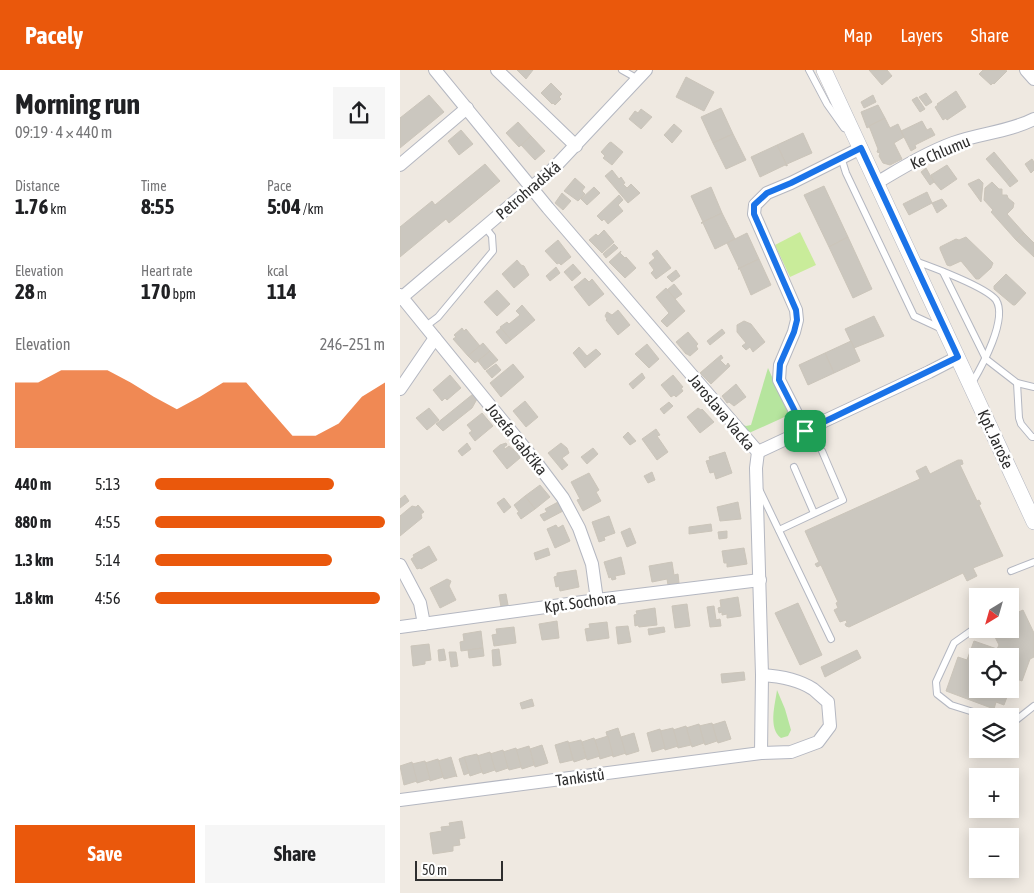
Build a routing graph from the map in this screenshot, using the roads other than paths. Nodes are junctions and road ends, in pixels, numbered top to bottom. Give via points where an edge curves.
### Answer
1 (435, 70) edge
2 (497, 70) edge
3 (622, 70) edge
4 (809, 70) edge
5 (824, 70) edge
6 (1026, 70) edge
7 (642, 74) edge
8 (1034, 79) edge
9 (467, 108) junction
10 (1034, 118) edge
11 (576, 146) junction
12 (861, 148) junction
13 (841, 157) junction
14 (400, 165) edge
15 (878, 182) junction
16 (532, 187) junction
17 (485, 227) junction
18 (914, 261) junction
19 (943, 272) junction
20 (401, 297) edge
21 (426, 326) junction
22 (947, 331) junction
23 (435, 338) junction
24 (958, 357) junction
25 (986, 359) junction
26 (1017, 383) junction
27 (971, 384) junction
28 (1034, 386) edge
29 (400, 389) edge
30 (805, 431) junction
31 (1034, 437) edge
32 (822, 451) dead end
33 (758, 452) junction
34 (794, 467) dead end
35 (757, 485) junction
36 (814, 513) junction
37 (1034, 522) edge
38 (778, 530) junction
39 (1034, 562) edge
40 (400, 565) edge
41 (1011, 571) dead end
42 (760, 580) junction
43 (597, 600) junction
44 (424, 624) junction
45 (400, 627) edge
46 (969, 632) edge
47 (831, 639) dead end
48 (762, 675) junction
49 (1034, 706) edge
50 (969, 711) edge
51 (1019, 718) edge
52 (761, 753) junction
53 (400, 800) edge

1 - 9 street, Jaroslava Vacka
2 - 11 street
3 - 7 lane
4 - 12 lane via 827,104
5 - 12 street, Kpt. Jaroše
6 - 8 street
7 - 11 street, Petrohradská
9 - 14 street
9 - 16 street, Jaroslava Vacka
10 - 15 street, Ke Chlumu via 1022,125 954,143
11 - 16 street, Petrohradská
12 - 13 street
12 - 15 street, Kpt. Jaroše
13 - 22 lane via 914,316
13 - 30 street via 767,193 754,205 754,214 796,310 797,320 780,364 779,380
15 - 18 street, Kpt. Jaroše
16 - 17 street, Petrohradská
16 - 33 street, Jaroslava Vacka
17 - 20 street, Petrohradská
17 - 21 lane via 492,236 493,251 438,317
18 - 19 lane
18 - 22 street, Kpt. Jaroše
19 - 25 lane
19 - 25 lane via 990,294 997,302 999,322
20 - 21 street, Jozefa Gabčíka
21 - 23 street, Jozefa Gabčíka
22 - 24 street, Kpt. Jaroše
23 - 29 street
23 - 43 street, Jozefa Gabčíka via 563,498 579,528 592,564
24 - 27 street, Kpt. Jaroše
24 - 30 street
25 - 26 lane
25 - 27 lane
26 - 28 lane
26 - 31 lane via 1019,418
27 - 37 street, Kpt. Jaroše
30 - 33 street
32 - 36 lane via 843,500
33 - 35 street, Jaroslava Vacka
34 - 36 lane
35 - 38 lane
35 - 42 street, Jaroslava Vacka
36 - 38 lane
38 - 47 lane
39 - 41 lane
40 - 44 street via 420,603
42 - 43 street, Kpt. Sochora
42 - 48 street, Jaroslava Vacka
43 - 44 street, Kpt. Sochora
44 - 45 street, Kpt. Sochora
46 - 50 lane via 954,643 936,682 937,694 951,705
48 - 52 street, Jaroslava Vacka
48 - 52 street, Tankistů via 784,678 812,688 828,702 830,726 818,742 791,752
49 - 51 lane
52 - 53 street, Tankistů

